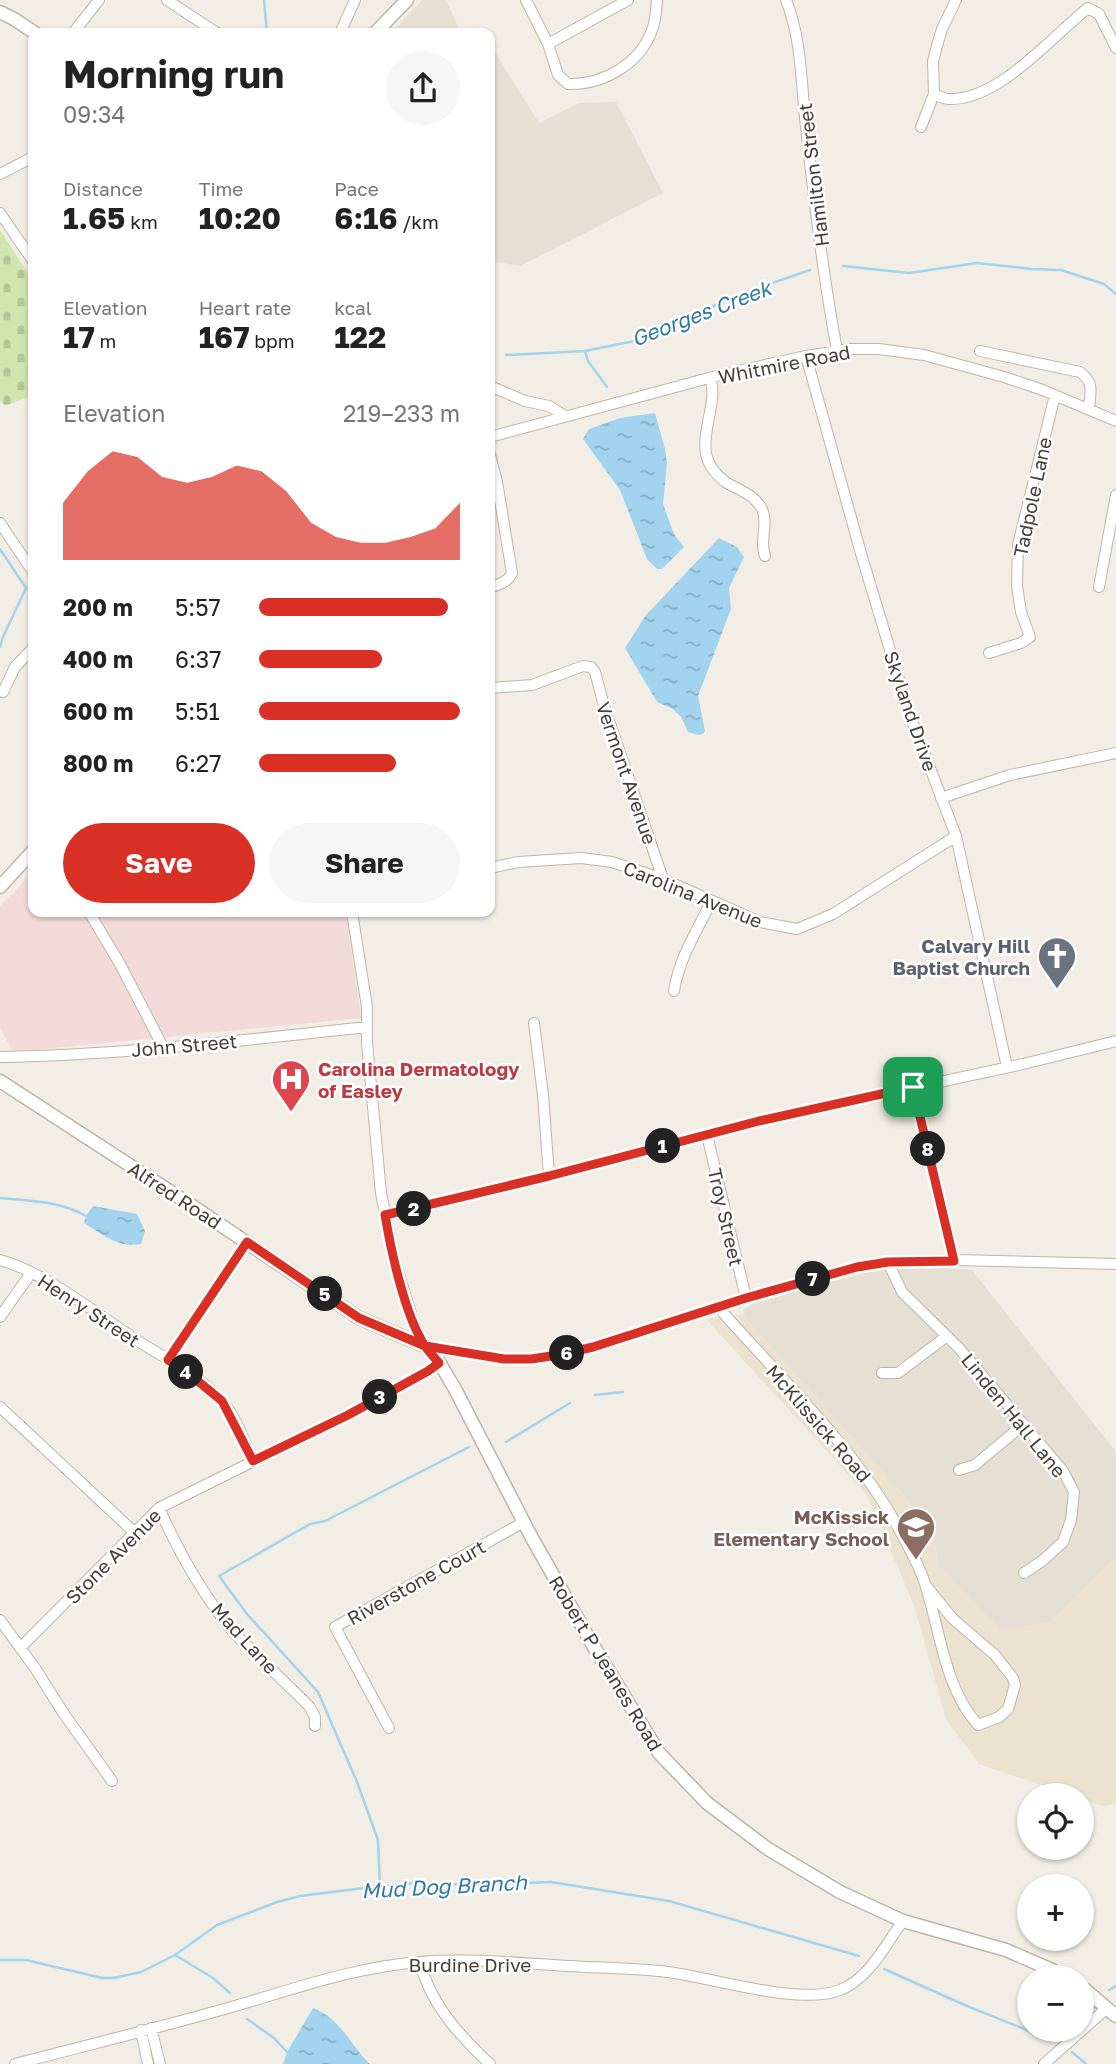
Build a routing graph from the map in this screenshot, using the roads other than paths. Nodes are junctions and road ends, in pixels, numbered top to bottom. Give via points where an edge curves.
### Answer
1 (99, 0) edge
2 (167, 0) edge
3 (355, 0) edge
4 (407, 0) edge
5 (526, 0) edge
6 (628, 0) edge
7 (657, 0) edge
8 (786, 0) edge
9 (956, 0) edge
10 (0, 12) edge
11 (28, 28) edge
12 (77, 28) edge
13 (209, 28) edge
14 (343, 28) edge
15 (380, 28) edge
16 (548, 44) junction
17 (1116, 48) edge
18 (934, 94) junction
19 (922, 127) dead end
20 (28, 160) edge
21 (0, 174) edge
22 (0, 214) edge
23 (28, 254) edge
24 (836, 350) junction
25 (980, 351) dead end
26 (806, 356) junction
27 (711, 377) junction
28 (495, 389) edge
29 (1055, 395) junction
30 (1089, 409) junction
31 (565, 416) junction
32 (1116, 421) edge
33 (495, 436) edge
34 (495, 474) edge
35 (1116, 495) edge
36 (0, 523) edge
37 (765, 556) dead end
38 (28, 565) edge
39 (495, 585) edge
40 (1099, 587) dead end
41 (28, 653) edge
42 (989, 653) dead end
43 (495, 688) edge
44 (3, 692) dead end
45 (1116, 753) edge
46 (941, 798) junction
47 (956, 836) junction
48 (28, 856) edge
49 (495, 867) edge
50 (663, 879) junction
51 (0, 887) edge
52 (711, 902) junction
53 (92, 917) edge
54 (353, 917) edge
55 (674, 991) dead end
56 (534, 1023) dead end
57 (367, 1027) junction
58 (1116, 1041) edge
59 (163, 1047) junction
60 (0, 1057) edge
61 (1007, 1067) junction
62 (0, 1081) edge
63 (913, 1087) junction
64 (707, 1135) junction
65 (549, 1176) junction
66 (385, 1215) junction
67 (247, 1242) junction
68 (0, 1260) edge
69 (954, 1261) junction
70 (888, 1262) junction
71 (1116, 1264) edge
72 (32, 1273) junction
73 (746, 1298) junction
74 (718, 1307) junction
75 (0, 1317) edge
76 (947, 1336) junction
77 (425, 1346) junction
78 (168, 1360) junction
79 (439, 1363) junction
80 (882, 1373) dead end
81 (0, 1408) edge
82 (1024, 1424) junction
83 (253, 1461) junction
84 (959, 1470) dead end
85 (159, 1508) junction
86 (524, 1522) junction
87 (134, 1532) junction
88 (1024, 1573) dead end
89 (926, 1586) junction
90 (0, 1620) edge
91 (20, 1648) junction
92 (315, 1726) dead end
93 (389, 1728) dead end
94 (112, 1781) dead end
95 (903, 1921) junction
96 (420, 1962) junction
97 (1040, 1965) edge
98 (1094, 1997) edge
99 (1112, 2012) edge
100 (146, 2029) junction
101 (15, 2064) edge
102 (148, 2064) edge
103 (160, 2064) edge
104 (490, 2064) edge
105 (1044, 2064) edge

1 - 12 street
2 - 13 street
3 - 14 street
4 - 15 street
5 - 16 street
6 - 16 street
7 - 16 street via 646,42 617,72 582,84 568,83 558,75
8 - 24 street, Hamilton Street via 795,27
9 - 18 street via 933,61
10 - 11 street
17 - 18 street via 1099,13 1088,8 1025,64 990,88 947,100
18 - 19 street
20 - 21 street
22 - 23 street
24 - 26 street, Whitmire Road
24 - 29 street, Whitmire Road via 924,355
25 - 30 street via 1080,372 1091,388
26 - 27 street, Whitmire Road
26 - 46 street, Skyland Drive via 890,652
27 - 31 street, Whitmire Road
27 - 37 street via 707,460 715,472 761,508
28 - 31 street via 550,406
29 - 30 street, Whitmire Road
29 - 42 street, Tadpole Lane via 1018,545 1017,586 1030,637
30 - 32 street, Whitmire Road
31 - 33 street, Whitmire Road
34 - 39 street via 512,573
35 - 40 street
36 - 38 street
41 - 44 street
43 - 50 street, Vermont Avenue via 533,685 591,667
45 - 46 street via 1010,775
46 - 47 street, Skyland Drive
47 - 52 street, Carolina Avenue via 833,914 797,929 760,922
47 - 61 street, Skyland Drive
48 - 51 street
49 - 50 street, Carolina Avenue via 581,858 612,862
50 - 52 street, Carolina Avenue
52 - 55 street via 682,958
53 - 59 street
54 - 57 street
56 - 65 street
57 - 59 street, John Street
57 - 66 street
58 - 61 street
59 - 60 street, John Street
61 - 63 street
62 - 67 street, Alfred Road
63 - 64 street
63 - 69 street
64 - 65 street
64 - 73 street, Troy Street
65 - 66 street
66 - 77 street via 408,1305
67 - 77 street, Alfred Road via 359,1318
67 - 78 street
68 - 72 street, Henry Street
69 - 70 street
69 - 71 street
70 - 73 street
70 - 76 street, Linden Hall Lane via 902,1292
72 - 75 street
72 - 78 street, Henry Street
73 - 74 street
74 - 77 street via 593,1347 531,1359
74 - 89 street, McKlissick Road via 870,1480
76 - 80 street via 898,1373
76 - 82 street, Linden Hall Lane
77 - 79 street, Robert P Jeanes Road
78 - 83 street, Henry Street via 222,1401
79 - 83 street, Stone Avenue via 348,1415
79 - 86 street, Robert P Jeanes Road
81 - 87 street
82 - 84 street via 975,1465
82 - 88 street, Linden Hall Lane via 1063,1471 1073,1492 1072,1520 1063,1542
83 - 85 street, Stone Avenue
85 - 87 street, Stone Avenue
85 - 92 street, Mad Lane via 176,1545 224,1620 309,1706
86 - 93 street, Riverstone Court via 335,1627
86 - 95 street, Robert P Jeanes Road via 659,1752 707,1803 810,1876
87 - 91 street, Stone Avenue
89 - 89 street, McKlissick Road via 945,1660 964,1707 978,1725 999,1717 1008,1709 1013,1678
90 - 91 street
91 - 94 street
95 - 96 street, Burdine Drive via 856,1982 821,1995 797,1995 668,1972 491,1961
95 - 97 street, Robert P Jeanes Road via 1006,1950
96 - 100 street, Burdine Drive via 355,1971
96 - 104 street via 436,2003
98 - 99 street
99 - 105 street
100 - 101 street, Burdine Drive
100 - 102 street
100 - 103 street

